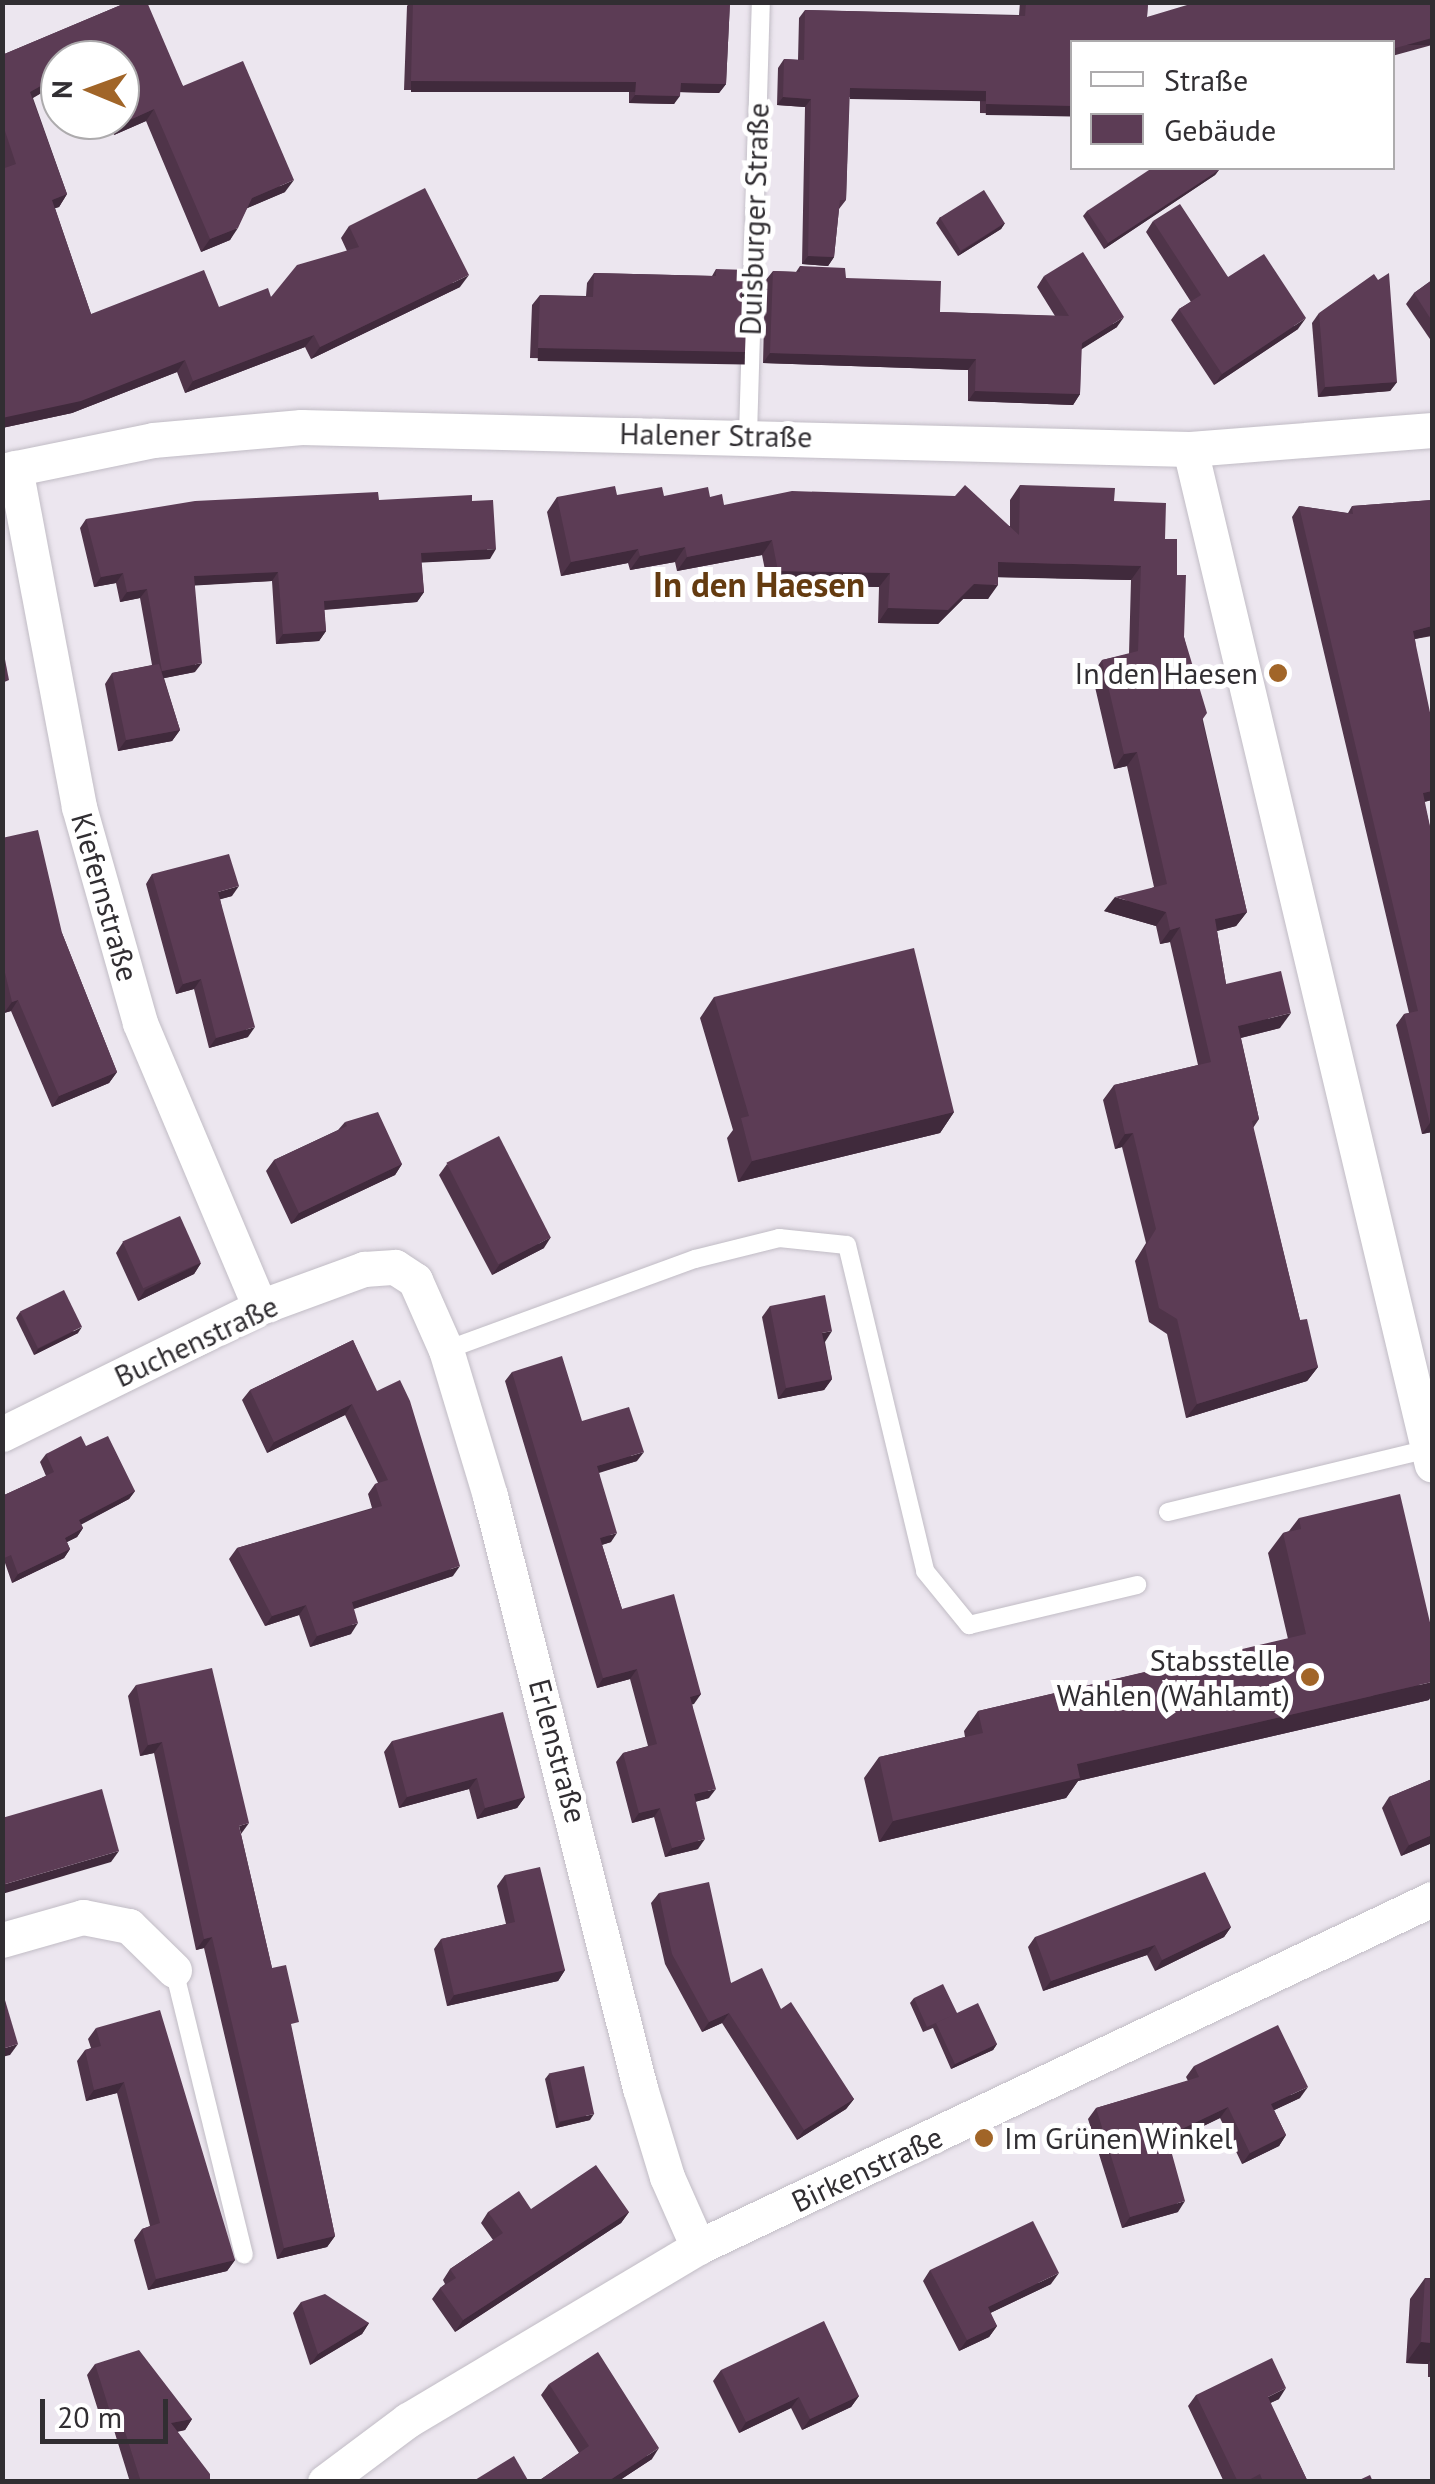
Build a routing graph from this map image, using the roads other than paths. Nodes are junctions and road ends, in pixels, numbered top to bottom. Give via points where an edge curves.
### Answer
1 (761, 2) edge
2 (1432, 430) edge
3 (748, 435) junction
4 (1190, 450) junction
5 (9, 470) edge
6 (395, 1268) joint
7 (260, 1308) junction
8 (446, 1350) junction
9 (2, 1434) edge
10 (1431, 1457) edge
11 (1168, 1512) dead end
12 (1137, 1585) dead end
13 (1432, 1899) edge
14 (2, 1940) edge
15 (174, 1970) joint
16 (698, 2247) junction
17 (244, 2255) dead end
18 (325, 2482) edge

1 - 3 lane, Duisburger Straße
2 - 4 street, Halener Straße
3 - 4 street, Halener Straße
3 - 5 street, Halener Straße via 301,427 153,440
4 - 10 street
5 - 7 street, Kiefernstraße via 79,807 135,1005 211,1203
6 - 7 street, Buchenstraße via 364,1269
6 - 8 street, Erlenstraße via 415,1280
7 - 9 street, Buchenstraße
8 - 12 lane via 696,1259 780,1238 847,1246 925,1571 969,1625
8 - 16 street, Erlenstraße via 570,1793 640,2088 667,2177
10 - 11 lane
13 - 16 street, Birkenstraße
14 - 15 street via 83,1917 129,1926
15 - 17 lane
16 - 18 street, Birkenstraße via 424,2410

